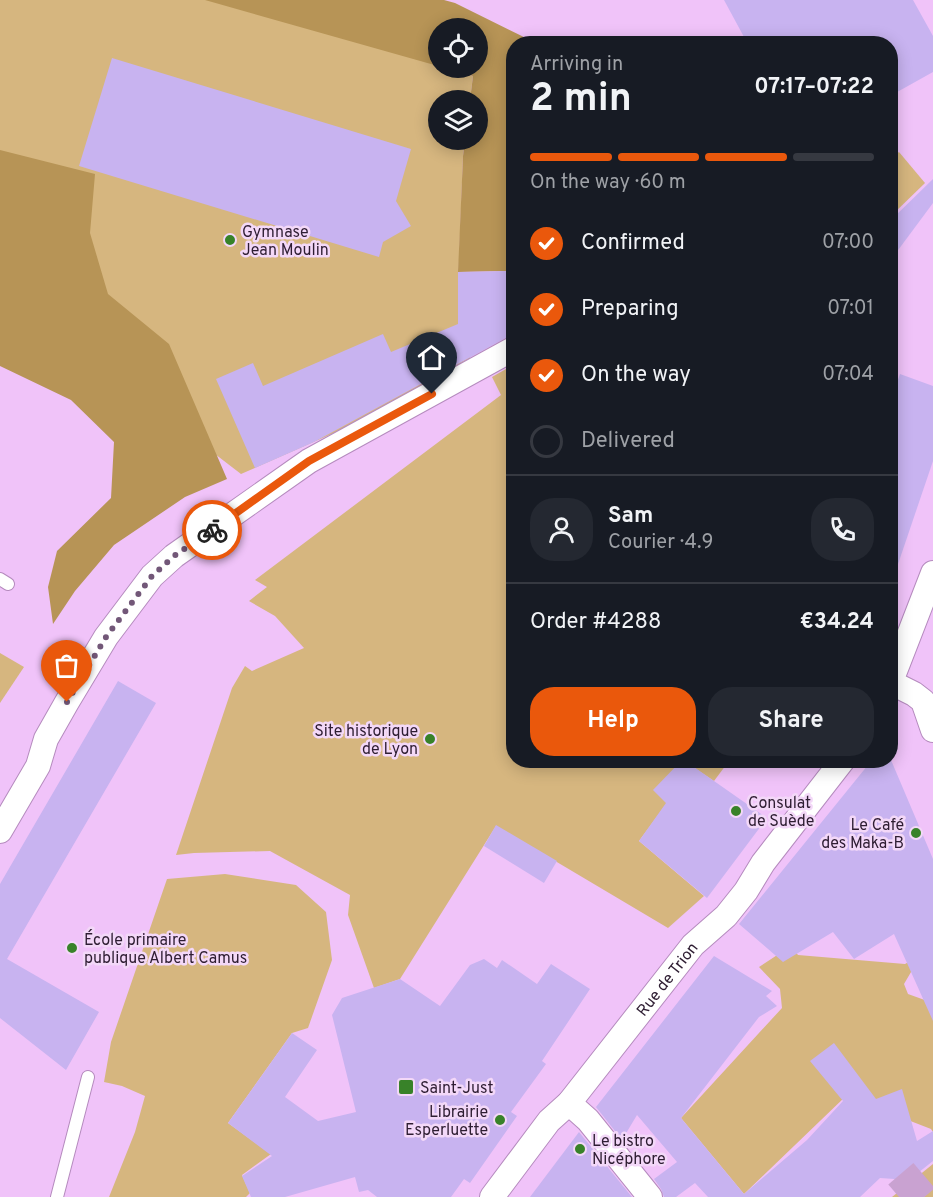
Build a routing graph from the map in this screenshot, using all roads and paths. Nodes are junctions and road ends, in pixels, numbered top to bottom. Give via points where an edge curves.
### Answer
1 (506, 353) edge
2 (933, 573) edge
3 (898, 663) edge
4 (898, 687) edge
5 (933, 730) edge
6 (837, 768) edge
7 (0, 831) edge
8 (88, 1077) dead end
9 (569, 1103) junction
10 (57, 1197) edge
11 (492, 1197) edge
12 (650, 1197) edge

1 - 7 street via 309,461 174,556 152,576 106,637 67,702 46,739 38,766
2 - 3 street
4 - 5 street via 923,701
6 - 9 street, Rue de Trion via 746,891 726,916 693,945
8 - 10 lane
9 - 11 street, Rue de Trion via 549,1121
9 - 12 street via 588,1120

